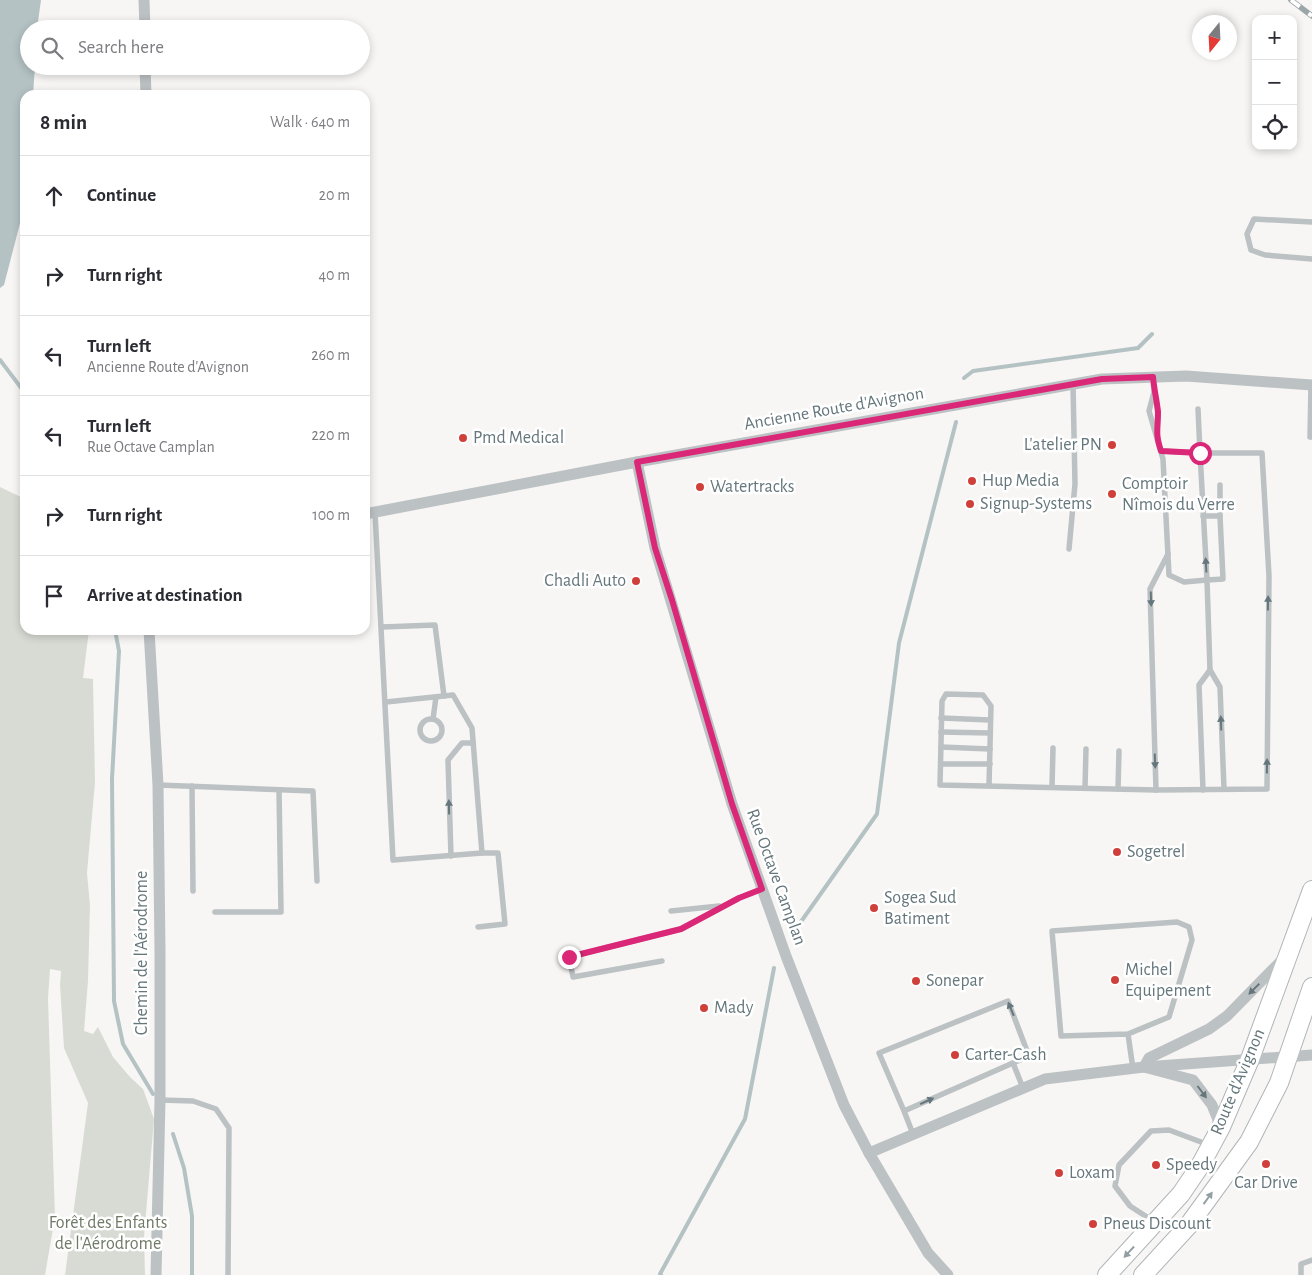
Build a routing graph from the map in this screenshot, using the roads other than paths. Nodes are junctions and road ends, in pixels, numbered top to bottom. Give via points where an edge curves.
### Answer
1 (144, 0) edge
2 (145, 20) edge
3 (146, 75) edge
4 (146, 90) edge
5 (1312, 222) edge
6 (1312, 259) edge
7 (1153, 377) junction
8 (1072, 384) junction
9 (1311, 385) edge
10 (1198, 410) dead end
11 (1312, 438) edge
12 (1161, 451) junction
13 (1200, 453) junction
14 (637, 462) junction
15 (1220, 485) dead end
16 (370, 513) edge
17 (1203, 516) junction
18 (1220, 516) junction
19 (1069, 549) dead end
20 (1168, 554) junction
21 (1207, 580) junction
22 (382, 627) junction
23 (149, 635) edge
24 (1210, 670) junction
25 (444, 696) junction
26 (436, 697) junction
27 (386, 702) junction
28 (941, 718) junction
29 (433, 719) dead end
30 (990, 720) junction
31 (941, 732) junction
32 (990, 732) junction
33 (473, 743) junction
34 (941, 747) junction
35 (1053, 748) dead end
36 (990, 749) junction
37 (1086, 749) dead end
38 (1119, 751) dead end
39 (941, 764) junction
40 (990, 764) junction
41 (158, 784) junction
42 (192, 786) junction
43 (989, 786) junction
44 (1052, 787) junction
45 (1085, 788) junction
46 (1118, 789) junction
47 (1224, 789) junction
48 (280, 790) junction
49 (1156, 790) junction
50 (1203, 790) junction
51 (482, 853) junction
52 (451, 856) junction
53 (318, 881) dead end
54 (762, 889) junction
55 (1312, 890) edge
56 (193, 891) dead end
57 (724, 906) junction
58 (671, 911) dead end
59 (215, 912) dead end
60 (478, 927) dead end
61 (1288, 954) junction
62 (662, 961) dead end
63 (1311, 999) edge
64 (1128, 1034) junction
65 (1312, 1055) edge
66 (1288, 1058) junction
67 (1250, 1059) junction
68 (1013, 1063) junction
69 (1138, 1068) junction
70 (1023, 1088) junction
71 (160, 1100) junction
72 (904, 1111) junction
73 (1221, 1127) junction
74 (913, 1134) junction
75 (1211, 1146) junction
76 (869, 1152) junction
77 (1156, 1223) junction
78 (1312, 1260) edge
79 (156, 1275) edge
80 (228, 1275) edge
81 (948, 1275) edge
82 (1107, 1275) edge
83 (1143, 1275) edge
84 (1301, 1275) edge

1 - 2 street
3 - 4 street
5 - 6 lane via 1254,219 1247,234 1251,250 1265,255
7 - 8 street, Ancienne Route d'Avignon
7 - 9 street, Ancienne Route d'Avignon via 1186,376
7 - 12 lane via 1158,411 1156,437
8 - 14 street, Ancienne Route d'Avignon
8 - 19 lane via 1075,484
9 - 11 lane
10 - 13 lane
12 - 13 lane
12 - 20 lane
13 - 17 lane
47 -> 13 lane via 1267,789 1269,576 1264,473 1262,453
14 - 16 street, Ancienne Route d'Avignon
14 - 54 street, Rue Octave Camplan via 655,548 732,804
15 - 18 lane
16 - 22 lane
17 - 18 lane
21 -> 17 lane
18 - 21 lane via 1223,579
20 - 21 lane via 1169,575 1184,582
20 -> 49 lane via 1150,589
21 - 24 lane
22 - 25 lane via 435,625
22 - 27 lane
23 - 41 street, Chemin de l'Aérodrome
47 -> 24 lane via 1220,686
24 - 50 lane via 1199,685
25 - 26 lane
25 - 33 lane via 453,695 472,728
26 - 27 lane
26 - 29 lane
27 - 52 lane via 393,860
28 - 30 lane
28 - 30 lane via 946,694 983,695 991,706
28 - 31 lane
30 - 32 lane
31 - 32 lane
31 - 34 lane
32 - 36 lane
33 - 51 lane
52 -> 33 lane via 448,760 462,743
34 - 36 lane
34 - 39 lane
35 - 44 lane
36 - 40 lane
37 - 45 lane
38 - 46 lane
39 - 40 lane
39 - 43 lane via 940,785
40 - 43 lane
41 - 42 lane
41 - 71 street, Chemin de l'Aérodrome
42 - 48 lane
42 - 56 lane
43 - 44 lane
44 - 45 lane
45 - 46 lane
46 - 49 lane
47 - 50 lane
48 - 53 lane via 313,791
48 - 59 lane via 281,912
49 - 50 lane
51 - 52 lane
51 - 60 lane via 498,853 505,924
54 - 57 lane
54 - 76 street, Rue Octave Camplan via 844,1104
55 - 61 main road, Route d'Avignon
57 - 58 lane
57 - 62 lane via 681,929 569,957 573,977
61 - 67 main road, Route d'Avignon
61 -> 69 street via 1209,1029 1149,1058
63 - 66 main road, Route d'Avignon
64 - 64 lane via 1061,1036 1052,931 1177,922 1189,928 1192,940 1169,1018
64 - 69 lane
65 - 66 street
66 - 67 street
83 -> 66 main road, Route d'Avignon via 1188,1226 1249,1142
67 - 69 street
67 - 73 main road, Route d'Avignon
68 - 70 lane
72 -> 68 lane
68 -> 72 lane via 1029,1056 1008,1001 879,1053
69 - 70 street via 1045,1079
69 -> 73 street via 1193,1080 1212,1105
70 - 74 street
71 - 79 street, Chemin de l'Aérodrome
71 - 80 lane via 194,1101 216,1109 229,1128
72 - 74 lane
73 - 75 main road, Route d'Avignon
74 - 76 street
75 - 77 main road, Route d'Avignon via 1181,1194
75 - 77 lane via 1169,1130 1151,1131 1119,1165 1115,1186 1130,1206
76 - 81 street, Rue Octave Camplan via 928,1253
77 -> 82 main road, Route d'Avignon
78 - 84 lane via 1301,1264

